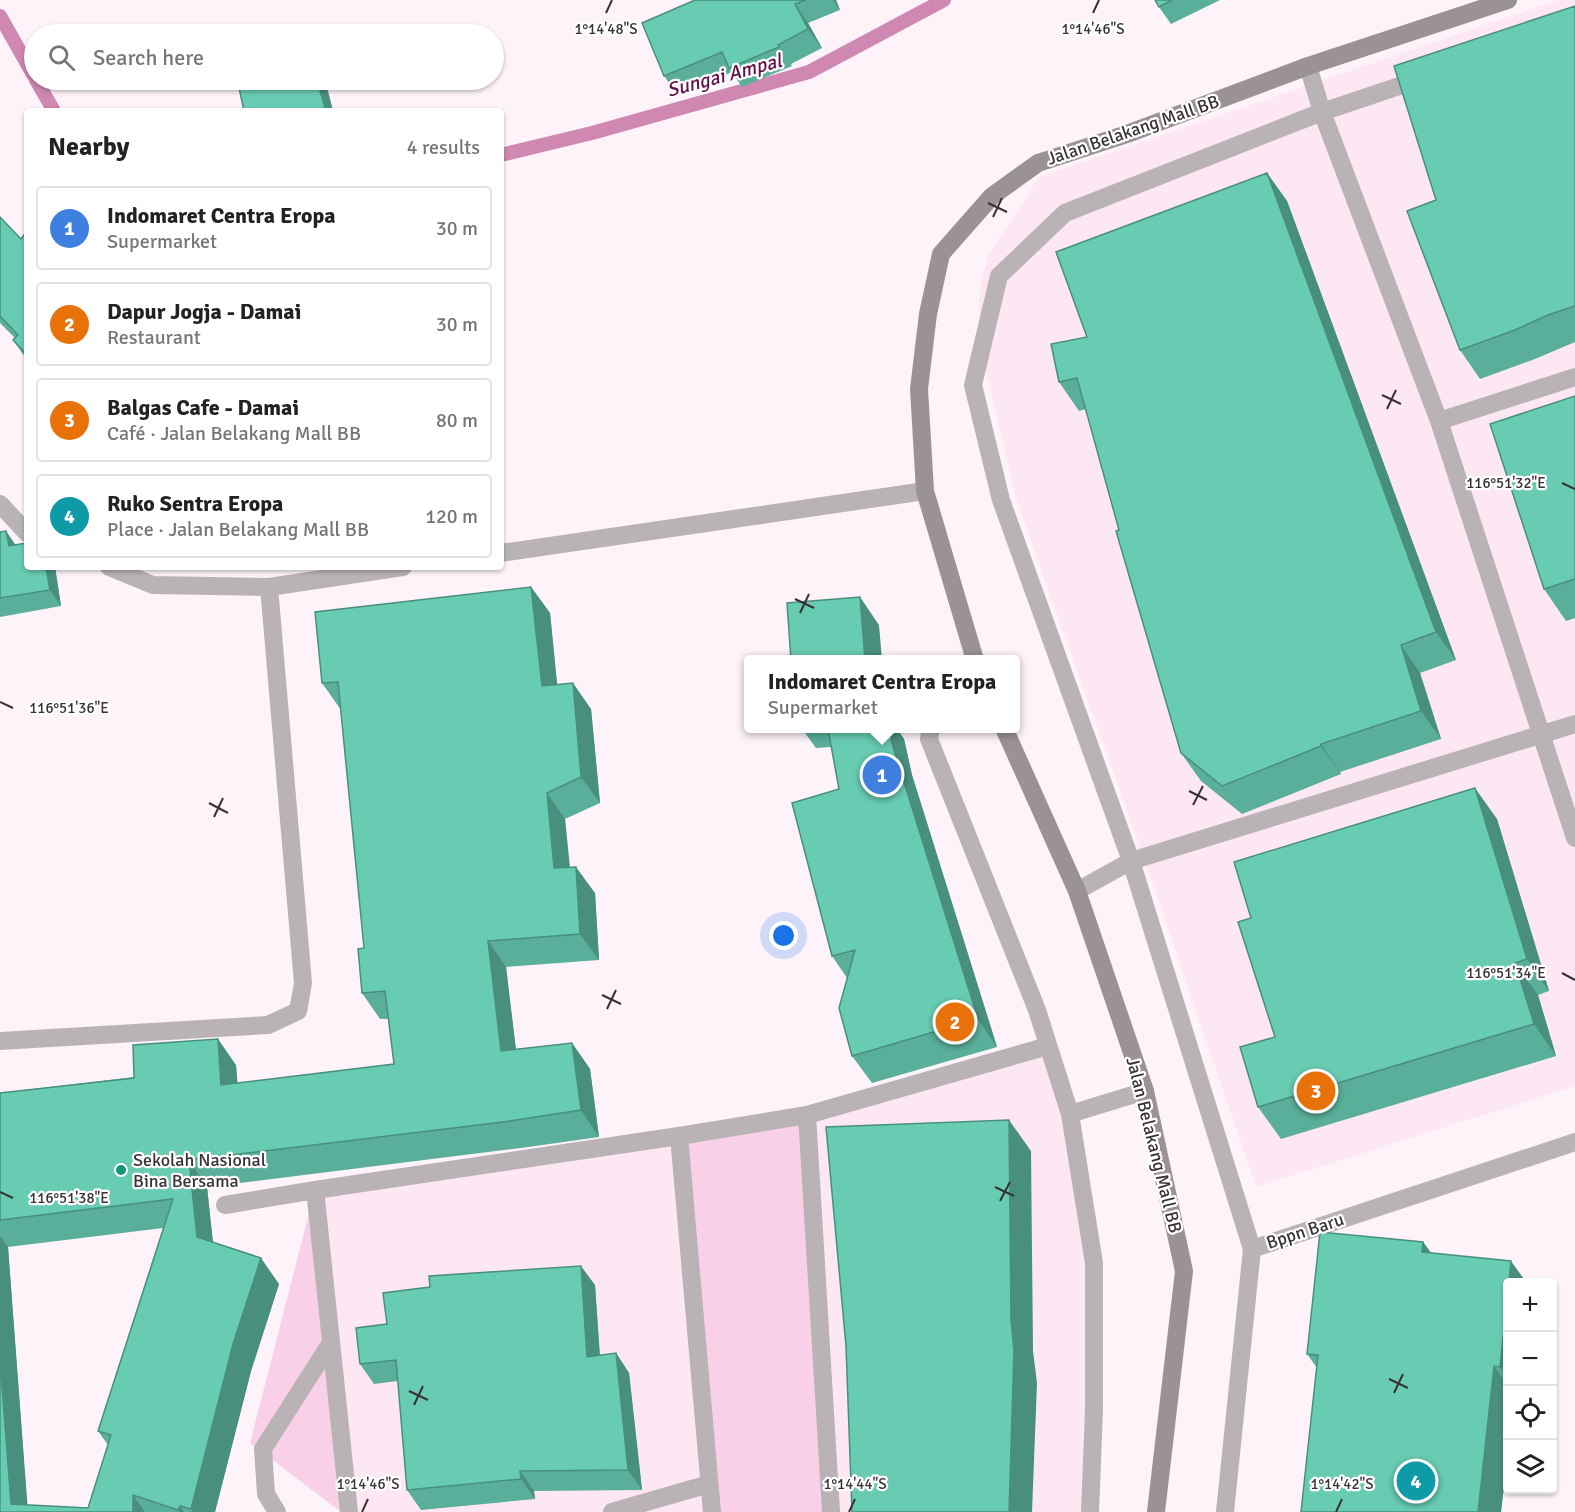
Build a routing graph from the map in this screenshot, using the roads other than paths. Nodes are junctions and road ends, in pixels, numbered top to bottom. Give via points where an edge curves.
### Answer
1 (1508, 0) edge
2 (1308, 66) junction
3 (1443, 71) edge
4 (1322, 112) junction
5 (1575, 377) edge
6 (1439, 421) junction
7 (925, 491) junction
8 (0, 504) edge
9 (21, 534) edge
10 (504, 553) edge
11 (116, 570) edge
12 (382, 570) edge
13 (269, 586) junction
14 (974, 655) edge
15 (1575, 724) edge
16 (930, 733) edge
17 (1006, 733) edge
18 (1541, 734) junction
19 (1575, 838) edge
20 (1131, 861) junction
21 (1077, 891) junction
22 (0, 1041) edge
23 (1048, 1046) junction
24 (1145, 1091) junction
25 (1070, 1114) junction
26 (807, 1115) junction
27 (679, 1136) junction
28 (1575, 1142) edge
29 (315, 1190) junction
30 (225, 1205) dead end
31 (1252, 1249) junction
32 (330, 1344) junction
33 (709, 1484) junction
34 (277, 1512) edge
35 (349, 1512) edge
36 (612, 1512) edge
37 (712, 1512) edge
38 (831, 1512) edge
39 (1090, 1512) edge
40 (1156, 1512) edge
41 (1225, 1512) edge

1 - 2 main road, Jalan Belakang Mall BB
2 - 4 street
2 - 7 main road, Jalan Belakang Mall BB via 1127,135 1038,163 992,196 941,254 928,314 919,389
3 - 4 street
4 - 6 street
4 - 20 street via 1065,213 999,276 973,385 1001,500
5 - 6 street
6 - 18 street
7 - 10 street
7 - 14 main road, Jalan Belakang Mall BB
8 - 9 street
11 - 13 street via 153,585
12 - 13 street
13 - 22 street via 303,983 298,1011 268,1025
15 - 18 street
16 - 23 street via 929,739
17 - 21 main road, Jalan Belakang Mall BB
18 - 19 street
18 - 20 street
20 - 21 street
20 - 31 street
21 - 24 main road, Jalan Belakang Mall BB
23 - 25 street
23 - 26 street
24 - 25 street
24 - 40 main road, Jalan Belakang Mall BB via 1184,1271
25 - 39 street via 1094,1263
26 - 27 street
26 - 38 street
27 - 29 street
27 - 33 street
28 - 31 street, Bppn Baru
29 - 30 street
29 - 32 street
31 - 41 street, Bppn Baru
32 - 34 street via 263,1449 266,1494
32 - 35 street
33 - 36 street
33 - 37 street

